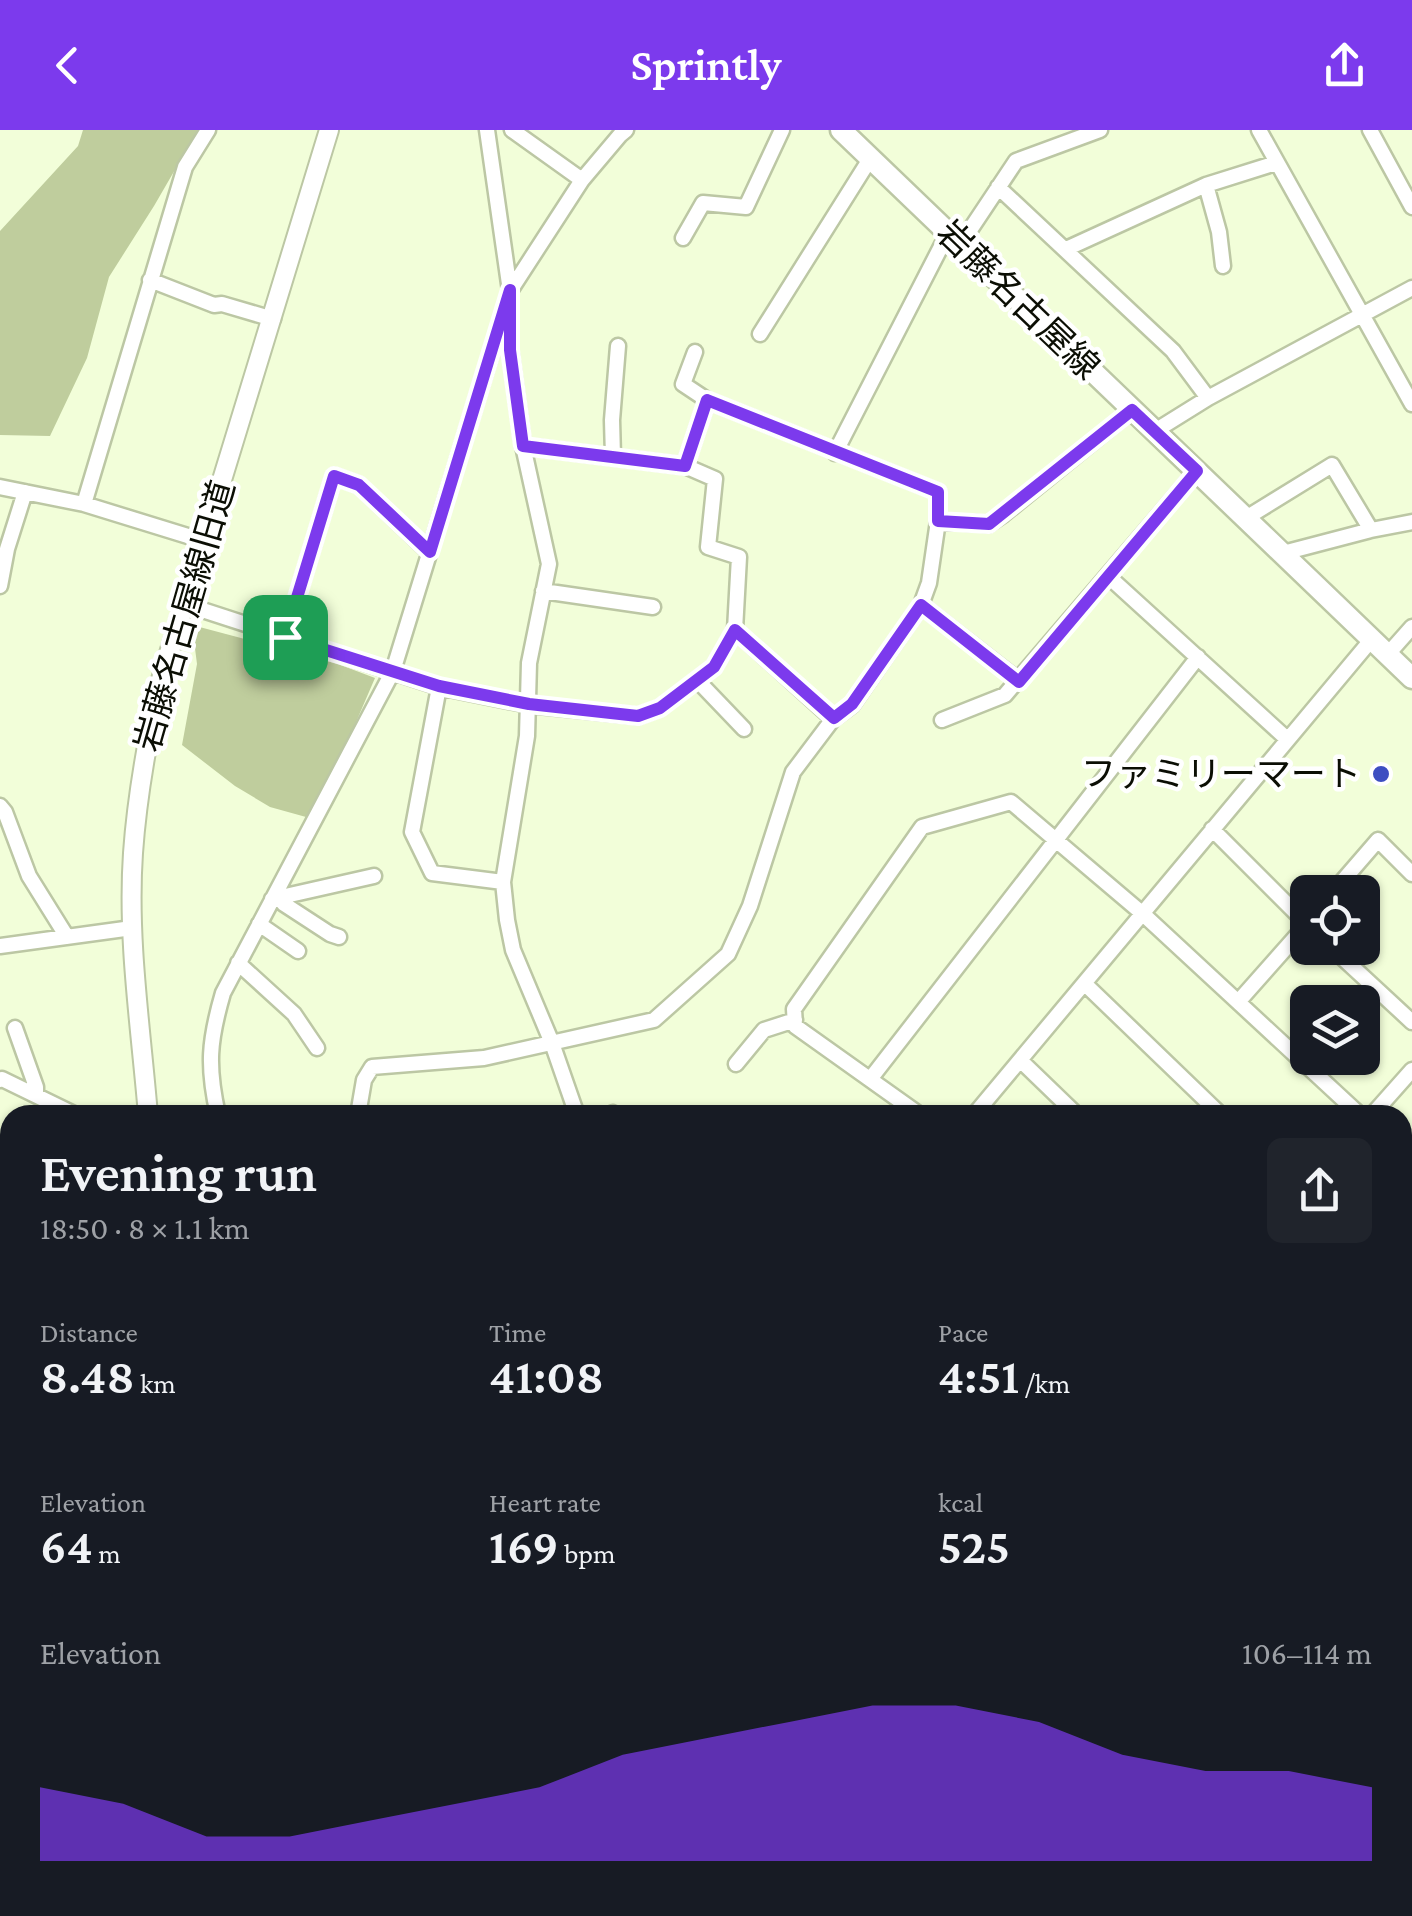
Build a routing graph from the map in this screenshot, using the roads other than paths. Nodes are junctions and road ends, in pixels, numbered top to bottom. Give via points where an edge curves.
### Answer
1 (208, 130) edge
2 (330, 130) edge
3 (487, 130) edge
4 (512, 130) edge
5 (626, 130) edge
6 (782, 130) edge
7 (840, 130) edge
8 (1100, 130) edge
9 (1259, 130) edge
10 (1370, 130) edge
11 (870, 159) junction
12 (1276, 163) junction
13 (582, 180) junction
14 (1206, 185) junction
15 (998, 187) junction
16 (1412, 207) edge
17 (684, 238) dead end
18 (954, 239) junction
19 (1066, 249) junction
20 (1224, 266) dead end
21 (150, 280) junction
22 (1412, 288) edge
23 (510, 290) junction
24 (1362, 315) junction
25 (273, 318) junction
26 (760, 334) dead end
27 (618, 346) dead end
28 (695, 352) dead end
29 (1208, 398) junction
30 (707, 400) junction
31 (1412, 404) edge
32 (1132, 410) junction
33 (1155, 431) junction
34 (523, 446) junction
35 (835, 452) junction
36 (613, 457) junction
37 (685, 466) junction
38 (1197, 471) junction
39 (0, 487) edge
40 (25, 492) junction
41 (84, 504) junction
42 (1246, 518) junction
43 (938, 521) junction
44 (1412, 522) edge
45 (1371, 530) junction
46 (204, 541) junction
47 (430, 552) junction
48 (1283, 553) junction
49 (1108, 576) junction
50 (0, 586) edge
51 (543, 591) junction
52 (184, 604) junction
53 (921, 605) junction
54 (652, 607) dead end
55 (1412, 628) edge
56 (735, 630) junction
57 (285, 637) junction
58 (1372, 639) junction
59 (1388, 654) junction
60 (1198, 656) junction
61 (393, 671) junction
62 (1412, 678) edge
63 (698, 681) junction
64 (1019, 682) junction
65 (439, 686) junction
66 (529, 704) junction
67 (834, 718) junction
68 (942, 720) dead end
69 (744, 728) dead end
70 (1287, 739) junction
71 (0, 806) edge
72 (1212, 829) junction
73 (1055, 841) junction
74 (1412, 874) edge
75 (1348, 875) edge
76 (374, 876) dead end
77 (504, 882) junction
78 (275, 898) junction
79 (1290, 907) edge
80 (1143, 914) junction
81 (258, 924) junction
82 (132, 928) junction
83 (67, 937) junction
84 (338, 937) dead end
85 (1290, 943) edge
86 (0, 946) edge
87 (298, 951) dead end
88 (238, 963) junction
89 (1350, 965) edge
90 (1085, 984) junction
91 (1238, 1002) junction
92 (795, 1020) junction
93 (1412, 1022) edge
94 (15, 1028) dead end
95 (552, 1044) junction
96 (317, 1048) dead end
97 (1020, 1060) junction
98 (736, 1064) dead end
99 (1412, 1070) edge
100 (871, 1078) junction
101 (0, 1080) edge
102 (36, 1096) junction
103 (55, 1105) edge
104 (147, 1105) edge
105 (216, 1105) edge
106 (360, 1105) edge
107 (573, 1105) edge
108 (907, 1105) edge
109 (982, 1105) edge
110 (1067, 1105) edge
111 (1211, 1105) edge
112 (1349, 1105) edge
113 (1381, 1105) edge

1 - 21 street via 185,167
2 - 25 street, 岩藤名古屋線旧道
3 - 23 street
4 - 13 street
5 - 13 street
6 - 17 street via 746,208 702,204
7 - 11 main road, 岩藤名古屋線
8 - 15 street via 1016,161
9 - 12 street
10 - 16 street
11 - 18 main road, 岩藤名古屋線
11 - 26 street
12 - 14 street
12 - 24 street
13 - 23 street
14 - 19 street
14 - 20 street
15 - 18 street
15 - 19 street
18 - 32 main road, 岩藤名古屋線
18 - 35 street
19 - 29 street via 1173,350
21 - 25 street
21 - 41 street
22 - 24 street
23 - 34 street
23 - 47 street
24 - 29 street
24 - 31 street
25 - 46 street, 岩藤名古屋線旧道
27 - 36 street
28 - 30 street via 683,384
29 - 33 street
30 - 35 street
30 - 37 street
32 - 33 main road, 岩藤名古屋線
32 - 43 street via 989,524
33 - 38 main road, 岩藤名古屋線
34 - 36 street
34 - 51 street via 549,564
35 - 43 street via 938,492
36 - 37 street
37 - 56 street via 716,479 708,547 738,557
38 - 42 main road, 岩藤名古屋線
38 - 49 street
39 - 40 street
40 - 41 street
40 - 50 street
41 - 46 street
42 - 45 street via 1332,465
42 - 48 main road, 岩藤名古屋線
43 - 53 street
44 - 45 street
45 - 48 street
46 - 52 street, 岩藤名古屋線旧道
47 - 57 street via 359,485 334,476
47 - 61 street
48 - 58 main road, 岩藤名古屋線
49 - 60 street
49 - 64 street
51 - 54 street
51 - 66 street via 529,663
52 - 57 street
52 - 82 street, 岩藤名古屋線旧道 via 141,774
53 - 64 street
53 - 67 street via 852,704
55 - 59 street
56 - 63 street
56 - 67 street
57 - 61 street
58 - 59 main road, 岩藤名古屋線
58 - 70 street
59 - 62 main road, 岩藤名古屋線
60 - 70 street
60 - 73 street
61 - 65 street
61 - 78 street
63 - 66 street via 638,716
63 - 69 street
64 - 68 street via 1005,695
65 - 66 street
65 - 77 street via 412,832 432,873
66 - 77 street
67 - 95 street via 793,772 728,954 654,1020
70 - 72 street
71 - 83 street via 29,876
72 - 79 street
72 - 80 street
73 - 80 street
73 - 92 street via 1011,802 922,827 794,1009
73 - 100 street
74 - 75 street via 1378,840
76 - 78 street
77 - 95 street via 513,950
78 - 81 street
78 - 84 street
80 - 90 street
80 - 91 street
81 - 87 street
81 - 88 street
82 - 83 street
82 - 104 street, 岩藤名古屋線旧道
83 - 86 street
85 - 91 street
88 - 96 street via 294,1014
88 - 105 street via 212,1038
89 - 93 street
90 - 97 street
90 - 111 street
91 - 112 street
92 - 98 street via 764,1030
92 - 100 street
94 - 102 street
95 - 106 street via 484,1058 372,1067
95 - 107 street
97 - 109 street
97 - 110 street
99 - 113 street
100 - 108 street
101 - 102 street
102 - 103 street

